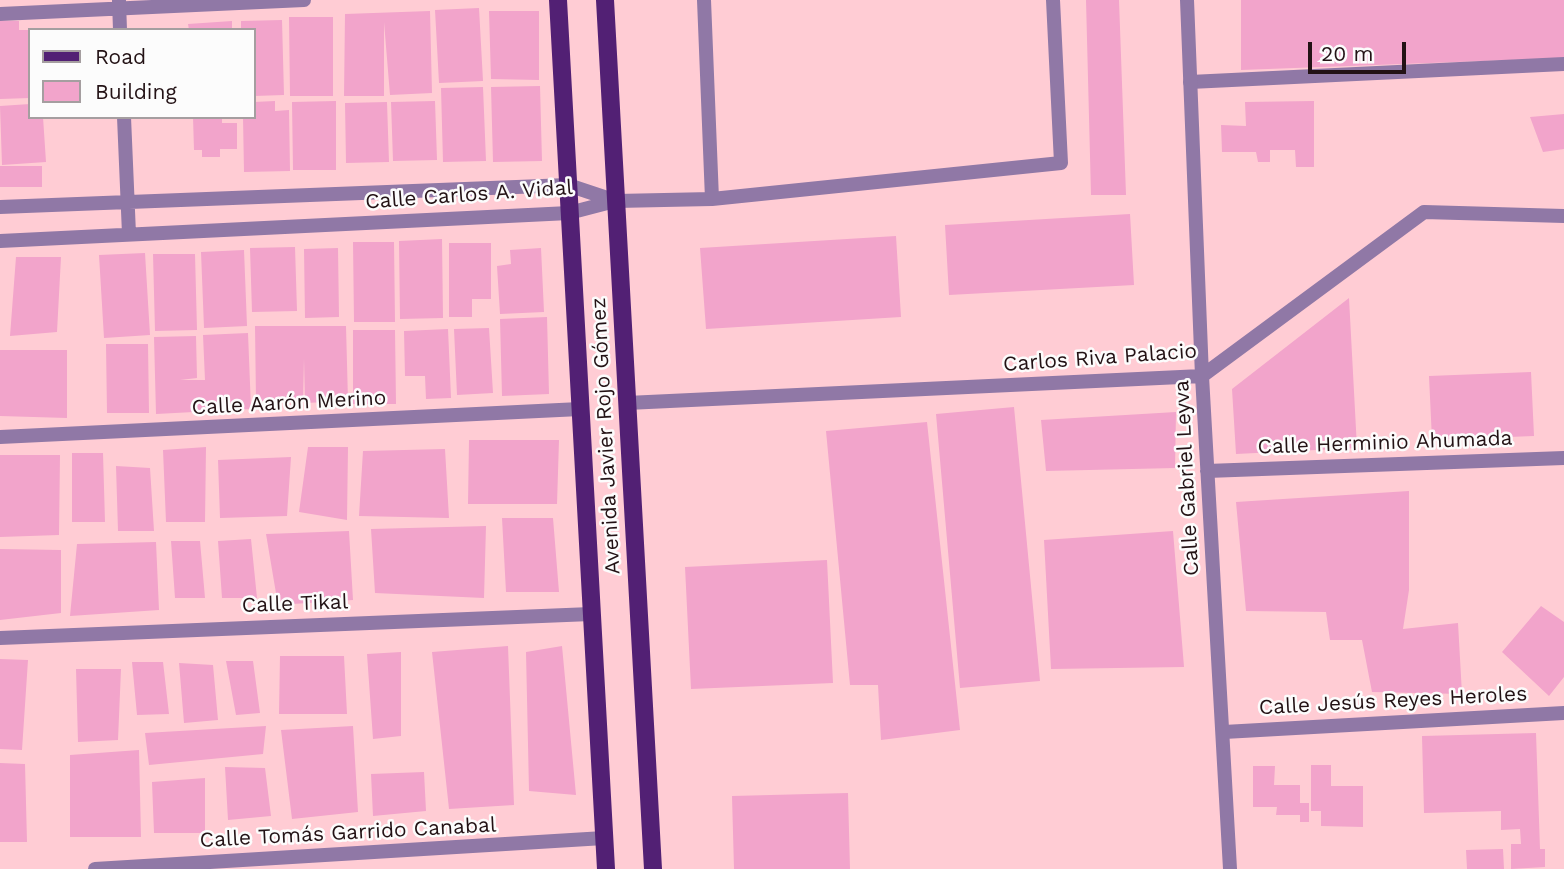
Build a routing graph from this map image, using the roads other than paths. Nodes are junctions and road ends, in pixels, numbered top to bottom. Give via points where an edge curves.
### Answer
1 (304, 0) edge
2 (558, 0) edge
3 (605, 0) edge
4 (704, 0) edge
5 (1053, 0) edge
6 (1187, 0) edge
7 (119, 4) edge
8 (0, 14) edge
9 (120, 28) edge
10 (1564, 64) edge
11 (1190, 82) junction
12 (124, 119) edge
13 (568, 184) junction
14 (712, 199) junction
15 (128, 201) junction
16 (616, 201) junction
17 (0, 207) edge
18 (569, 213) junction
19 (1564, 216) edge
20 (129, 234) junction
21 (0, 241) edge
22 (1202, 376) junction
23 (627, 402) junction
24 (580, 409) junction
25 (0, 437) edge
26 (1564, 458) edge
27 (1207, 471) junction
28 (592, 614) junction
29 (0, 638) edge
30 (1564, 713) edge
31 (1224, 732) junction
32 (604, 838) junction
33 (95, 869) edge
34 (606, 869) edge
35 (653, 869) edge
36 (1230, 869) edge

1 - 7 street
2 - 13 main road, Avenida Javier Rojo Gómez
3 - 16 main road, Avenida Javier Rojo Gómez
4 - 14 street
5 - 14 street via 1061,163
6 - 11 street, Calle Gabriel Leyva
7 - 8 street
7 - 9 street
10 - 11 street
11 - 22 street, Calle Gabriel Leyva
12 - 15 street
13 - 15 street, Calle Carlos A. Vidal
13 - 16 street, Calle Carlos A. Vidal
13 - 18 main road, Avenida Javier Rojo Gómez
14 - 16 street
15 - 17 street, Calle Carlos A. Vidal
15 - 20 street
16 - 18 street, Calle Carlos A. Vidal
16 - 23 main road, Avenida Javier Rojo Gómez
18 - 20 street, Calle Carlos A. Vidal
18 - 24 main road, Avenida Javier Rojo Gómez
19 - 22 street, Carlos Riva Palacio via 1424,212
20 - 21 street, Calle Carlos A. Vidal
22 - 23 street, Carlos Riva Palacio
22 - 27 street, Calle Gabriel Leyva
23 - 35 main road, Avenida Javier Rojo Gómez
24 - 25 street, Calle Aarón Merino
24 - 28 main road, Avenida Javier Rojo Gómez
26 - 27 street, Calle Herminio Ahumada
27 - 31 street, Calle Gabriel Leyva
28 - 29 street, Calle Tikal
28 - 32 main road, Avenida Javier Rojo Gómez
30 - 31 street, Calle Jesús Reyes Heroles
31 - 36 street, Calle Gabriel Leyva
32 - 33 street, Calle Tomás Garrido Canabal
32 - 34 main road, Avenida Javier Rojo Gómez

